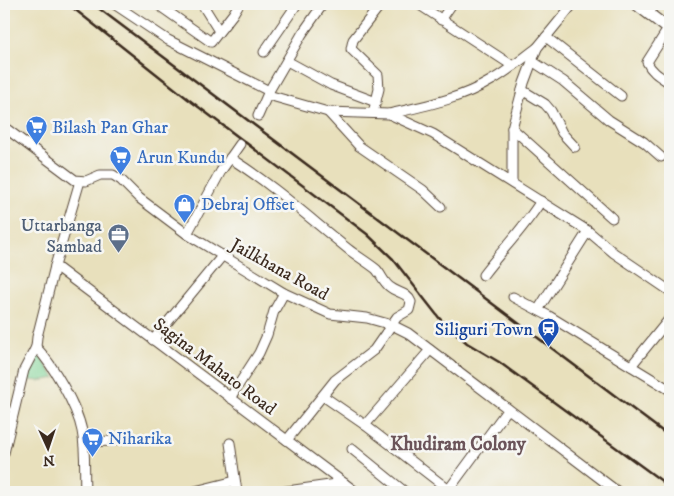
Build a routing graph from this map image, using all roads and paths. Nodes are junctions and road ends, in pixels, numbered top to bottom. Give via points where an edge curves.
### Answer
1 (114, 4) edge
2 (157, 4) edge
3 (202, 4) edge
4 (239, 4) edge
5 (297, 4) edge
6 (323, 4) edge
7 (382, 4) edge
8 (418, 4) edge
9 (452, 4) edge
10 (573, 4) edge
11 (636, 4) edge
12 (652, 8) edge
13 (441, 20) junction
14 (669, 30) edge
15 (219, 31) junction
16 (546, 37) junction
17 (537, 48) junction
18 (264, 52) dead end
19 (287, 61) junction
20 (532, 61) junction
21 (513, 66) junction
22 (670, 83) edge
23 (522, 90) junction
24 (269, 93) junction
25 (621, 96) dead end
26 (376, 102) junction
27 (328, 112) junction
28 (373, 113) junction
29 (388, 114) junction
30 (258, 116) dead end
31 (4, 127) edge
32 (512, 128) junction
33 (240, 144) dead end
34 (575, 147) dead end
35 (661, 157) dead end
36 (230, 158) junction
37 (80, 181) junction
38 (512, 183) junction
39 (541, 201) junction
40 (441, 208) dead end
41 (612, 218) dead end
42 (588, 231) junction
43 (187, 234) junction
44 (223, 255) junction
45 (55, 266) junction
46 (483, 275) dead end
47 (670, 291) edge
48 (284, 293) junction
49 (513, 297) dead end
50 (538, 310) junction
51 (670, 318) edge
52 (392, 325) junction
53 (153, 340) junction
54 (36, 346) junction
55 (430, 350) junction
56 (631, 366) junction
57 (670, 390) edge
58 (323, 396) junction
59 (230, 398) junction
60 (508, 409) junction
61 (365, 425) junction
62 (287, 440) junction
63 (114, 441) dead end
64 (84, 442) junction
65 (230, 443) dead end
66 (352, 449) dead end
67 (4, 453) edge
68 (235, 481) junction
69 (344, 483) junction
70 (448, 491) edge
71 (84, 492) edge
72 (191, 492) edge
73 (237, 492) edge
74 (280, 492) edge
75 (356, 492) edge
76 (405, 492) edge
77 (618, 492) edge

1 - 24 street via 168,40
2 - 15 street via 211,42
3 - 15 street
4 - 15 street
5 - 18 street
6 - 19 street
7 - 26 street via 353,40 351,49 378,75 380,82
8 - 13 street
9 - 13 street
10 - 16 street
11 - 12 main road
12 - 14 main road
13 - 21 street
14 - 22 street via 647,62 656,75
16 - 17 street
16 - 25 street
17 - 20 street
17 - 21 street
19 - 24 street
19 - 26 street via 331,85
20 - 23 street
20 - 35 street
21 - 29 street via 467,93
23 - 32 street
23 - 34 street via 545,104 562,133
24 - 27 street
24 - 30 street
26 - 28 street
27 - 28 street
27 - 40 street via 359,146 424,190
28 - 29 street
29 - 38 street via 433,134
31 - 37 street
32 - 38 street
32 - 41 street
33 - 36 street
36 - 43 street
36 - 52 street via 281,193 377,270 389,286 409,298 409,310 397,317
37 - 43 street, Jailkhana Road via 113,175
37 - 45 street
38 - 39 street
39 - 42 street
39 - 46 street via 529,221
42 - 47 street
42 - 50 street
43 - 44 street, Jailkhana Road
44 - 48 street, Jailkhana Road
44 - 53 street
45 - 53 street, Sagina Mahato Road
45 - 54 street
48 - 52 street, Jailkhana Road via 330,314 360,316
48 - 59 street via 259,353
49 - 50 street
50 - 56 street
51 - 56 street
52 - 55 street, Jailkhana Road
52 - 58 street via 374,350 335,380
53 - 59 street, Sagina Mahato Road
54 - 64 street via 51,365 72,404
54 - 67 street via 24,370
55 - 60 street, Jailkhana Road
55 - 61 street
56 - 57 street
58 - 61 street
58 - 62 street
59 - 62 street, Sagina Mahato Road
60 - 70 street
60 - 77 street, Jailkhana Road
61 - 70 street
62 - 69 street, Sagina Mahato Road
63 - 64 street
64 - 71 street
65 - 68 street
66 - 76 street
68 - 72 street
68 - 73 street
69 - 74 street
69 - 75 street, Sagina Mahato Road

